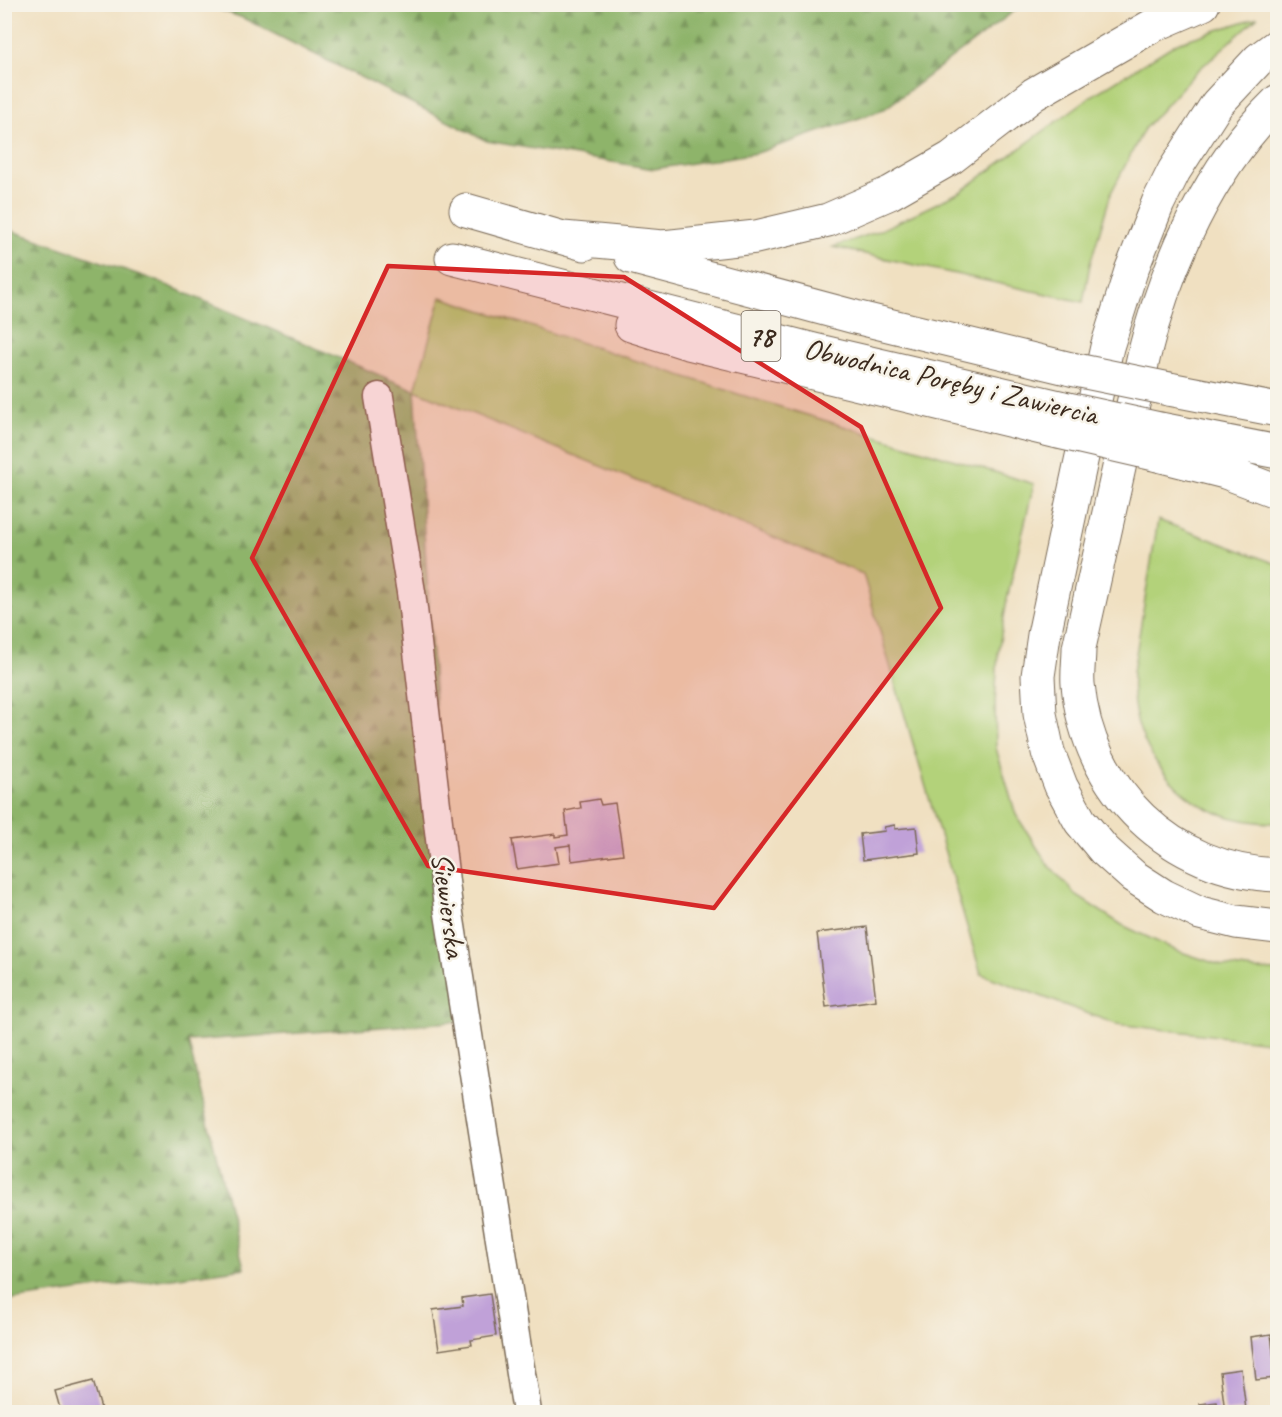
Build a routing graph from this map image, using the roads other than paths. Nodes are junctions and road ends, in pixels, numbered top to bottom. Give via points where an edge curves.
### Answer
1 (1203, 4) edge
2 (1278, 45) edge
3 (1278, 100) edge
4 (466, 210) dead end
5 (563, 238) junction
6 (455, 259) dead end
7 (379, 397) dead end
8 (1278, 410) edge
9 (1157, 442) junction
10 (1278, 452) edge
11 (1278, 492) edge
12 (1278, 875) edge
13 (1278, 927) edge
14 (527, 1413) edge

1 - 5 main road via 1152,26 1034,94 951,158 890,193 828,220 756,237 663,247
2 - 13 main road via 1259,59 1217,104 1174,171 1131,271 1107,347 1038,676 1048,752 1080,821 1104,850 1164,897 1200,913
3 - 12 main road via 1241,142 1206,195 1168,277 1144,355 1079,648 1077,684 1095,753 1134,812 1192,854 1224,867
4 - 5 main road, Obwodnica Poręby i Zawiercia / 78
5 - 8 main road, Obwodnica Poręby i Zawiercia / 78, bridge via 855,317 1071,369
6 - 9 main road, Obwodnica Poręby i Zawiercia / 78, bridge
7 - 14 street, Siewierska via 411,592 453,941
9 - 10 main road, Obwodnica Poręby i Zawiercia / 78
9 - 11 main road

